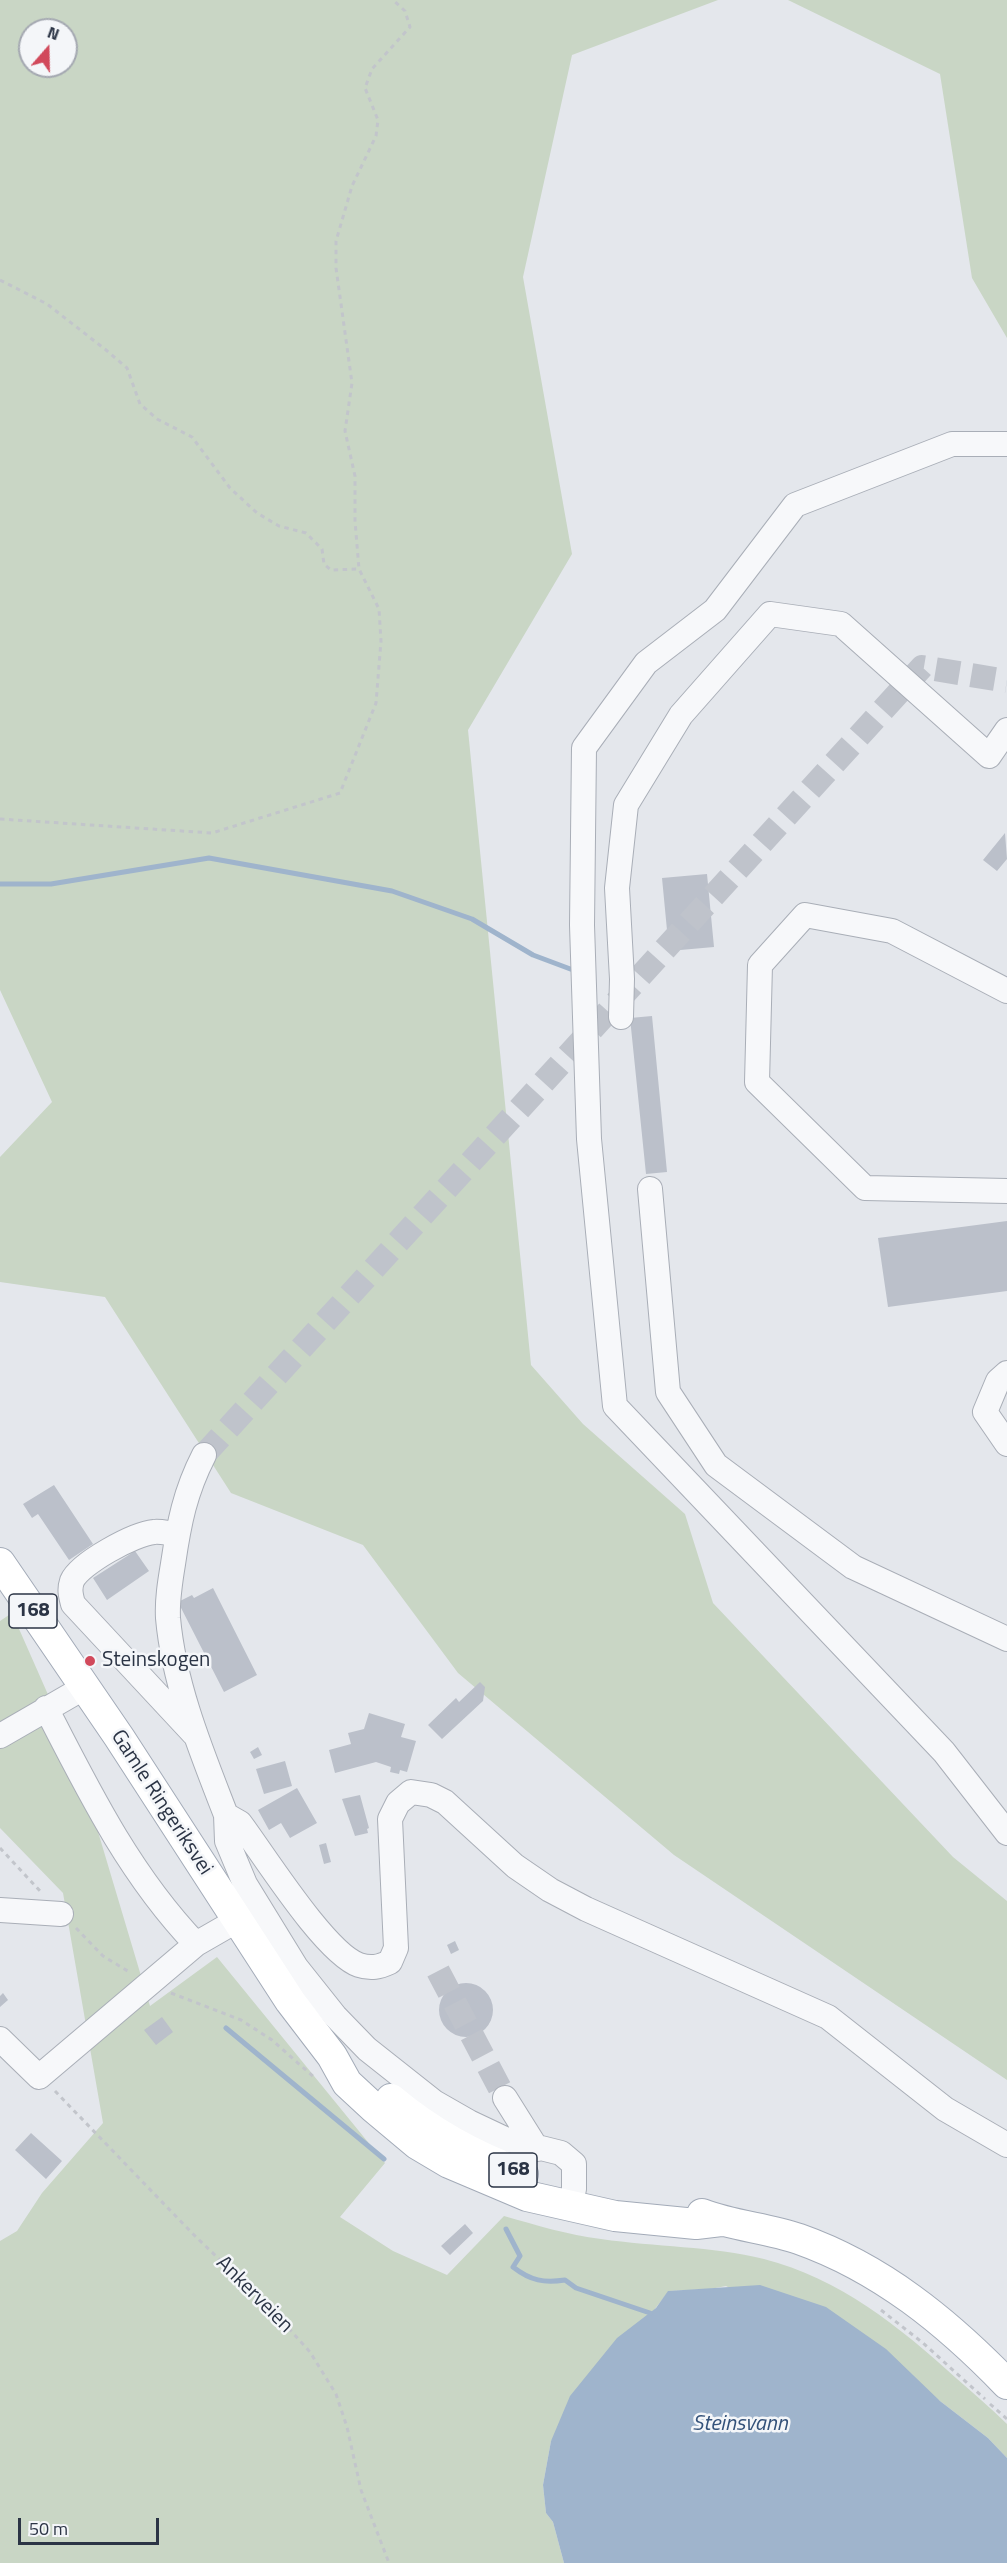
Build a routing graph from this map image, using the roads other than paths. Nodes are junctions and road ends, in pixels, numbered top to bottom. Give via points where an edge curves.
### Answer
1 (1007, 444) edge
2 (1007, 730) edge
3 (1007, 991) edge
4 (621, 1017) dead end
5 (650, 1189) dead end
6 (1007, 1191) edge
7 (1007, 1373) edge
8 (1007, 1444) edge
9 (204, 1455) tunnel mouth
10 (177, 1534) junction
11 (0, 1563) edge
12 (1007, 1640) edge
13 (85, 1687) junction
14 (46, 1708) junction
15 (0, 1736) edge
16 (195, 1736) junction
17 (226, 1815) junction
18 (1007, 1833) edge
19 (0, 1910) edge
20 (62, 1914) dead end
21 (236, 1920) junction
22 (196, 1944) junction
23 (0, 2039) edge
24 (505, 2098) tunnel mouth
25 (1007, 2145) edge
26 (537, 2149) junction
27 (572, 2198) junction
28 (1007, 2384) edge

1 - 18 lane via 952,444 795,506 715,610 646,663 584,748 582,925 589,1139 615,1406 945,1752
2 - 4 lane via 989,756 842,624 770,614 681,715 626,805 616,888
3 - 6 lane via 892,931 805,915 760,965 757,1082 865,1188
5 - 12 lane via 668,1392 716,1465 853,1567
7 - 8 lane via 998,1381 984,1412
9 - 10 lane via 190,1482
10 - 16 lane via 168,1616
10 - 16 lane via 155,1532 132,1539 83,1567 70,1590 73,1604
11 - 13 main road, Gamle Ringeriksvei / 168
13 - 14 lane
13 - 21 main road, Gamle Ringeriksvei / 168
14 - 15 lane
14 - 22 lane via 106,1824 168,1915
16 - 17 lane
17 - 25 lane via 240,1823 307,1917 342,1954 358,1965 377,1968 390,1962 396,1948 390,1819 398,1803 411,1792 431,1795 446,1802 515,1866 550,1890 828,2017 945,2109
17 - 26 lane via 227,1841 245,1884 296,1967 335,2016 367,2049 434,2102 505,2139
19 - 20 lane
21 - 22 lane
21 - 27 main road, Gamle Ringeriksvei / 168 via 347,2083 417,2144 480,2178 527,2196
22 - 23 lane via 39,2077
24 - 26 lane
26 - 27 lane via 561,2153 573,2164
27 - 28 main road, Gamle Ringeriksvei / 168 via 648,2220 757,2227 838,2254 914,2300

